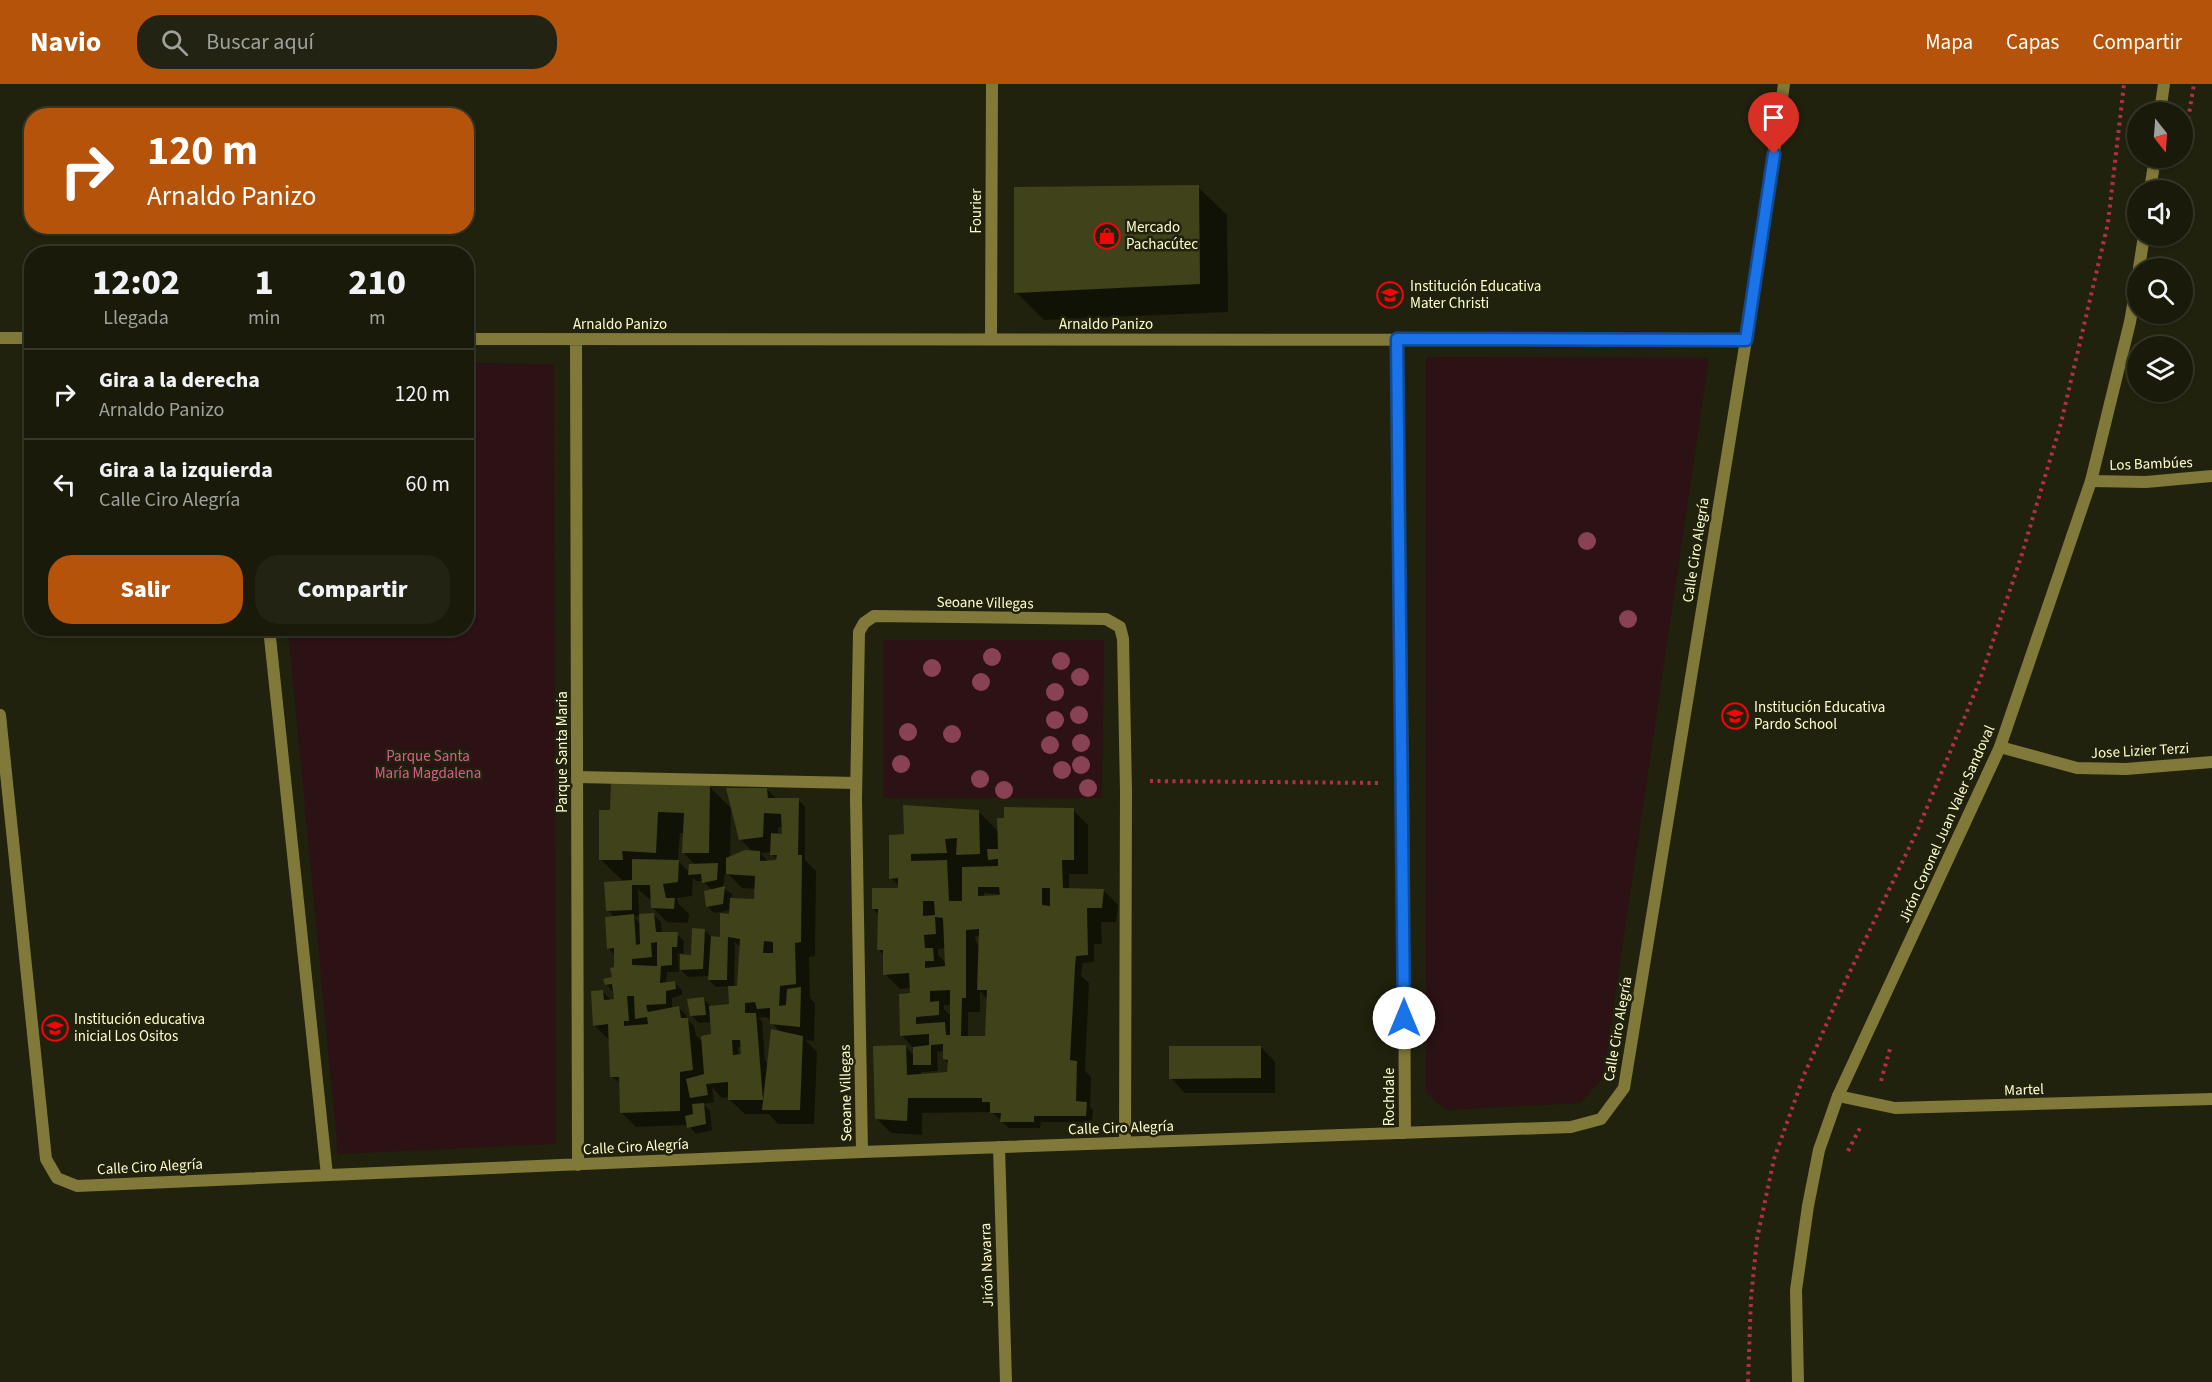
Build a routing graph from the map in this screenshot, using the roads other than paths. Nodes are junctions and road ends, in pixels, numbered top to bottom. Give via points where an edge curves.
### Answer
1 (992, 84) edge
2 (1784, 84) edge
3 (2164, 84) edge
4 (2161, 102) edge
5 (2130, 324) edge
6 (0, 338) edge
7 (24, 338) edge
8 (474, 339) edge
9 (576, 339) junction
10 (991, 339) junction
11 (1397, 339) junction
12 (1746, 340) junction
13 (2212, 476) edge
14 (2091, 481) junction
15 (270, 636) edge
16 (0, 715) edge
17 (2000, 747) junction
18 (2212, 762) edge
19 (577, 777) junction
20 (856, 783) junction
21 (1838, 1096) junction
22 (2212, 1100) edge
23 (1405, 1134) junction
24 (1125, 1142) junction
25 (999, 1147) junction
26 (862, 1152) junction
27 (578, 1165) junction
28 (327, 1175) junction
29 (1006, 1382) edge
30 (1798, 1382) edge

1 - 10 street, Fourier
2 - 12 street, Calle Ciro Alegría
3 - 4 street
5 - 14 street, Jirón Coronel Juan Valer Sandoval
6 - 7 street
8 - 9 street, Arnaldo Panizo
9 - 10 street, Arnaldo Panizo
9 - 19 street, Parque Santa Maria
10 - 11 street, Arnaldo Panizo
11 - 12 street, Arnaldo Panizo
11 - 23 street, Rochdale
12 - 23 street, Calle Ciro Alegría via 1624,1089 1601,1119 1571,1127
13 - 14 street, Los Bambúes via 2146,482
14 - 17 street, Jirón Coronel Juan Valer Sandoval
15 - 28 street
16 - 28 street, Calle Ciro Alegría via 46,1159 57,1178 77,1186
17 - 18 street, Jose Lizier Terzi via 2077,768 2126,769
17 - 21 street, Jirón Coronel Juan Valer Sandoval
19 - 20 street
19 - 27 street, Parque Santa Maria
20 - 24 street, Seoane Villegas via 859,632 874,616 1106,619 1120,627 1126,781
20 - 26 street, Seoane Villegas
21 - 22 street, Martel via 1895,1108
21 - 30 street, Jirón Coronel Juan Valer Sandoval via 1819,1150 1796,1290
23 - 24 street, Calle Ciro Alegría
24 - 25 street, Calle Ciro Alegría
25 - 26 street, Calle Ciro Alegría
25 - 29 street, Jirón Navarra
26 - 27 street, Calle Ciro Alegría
27 - 28 street, Calle Ciro Alegría

